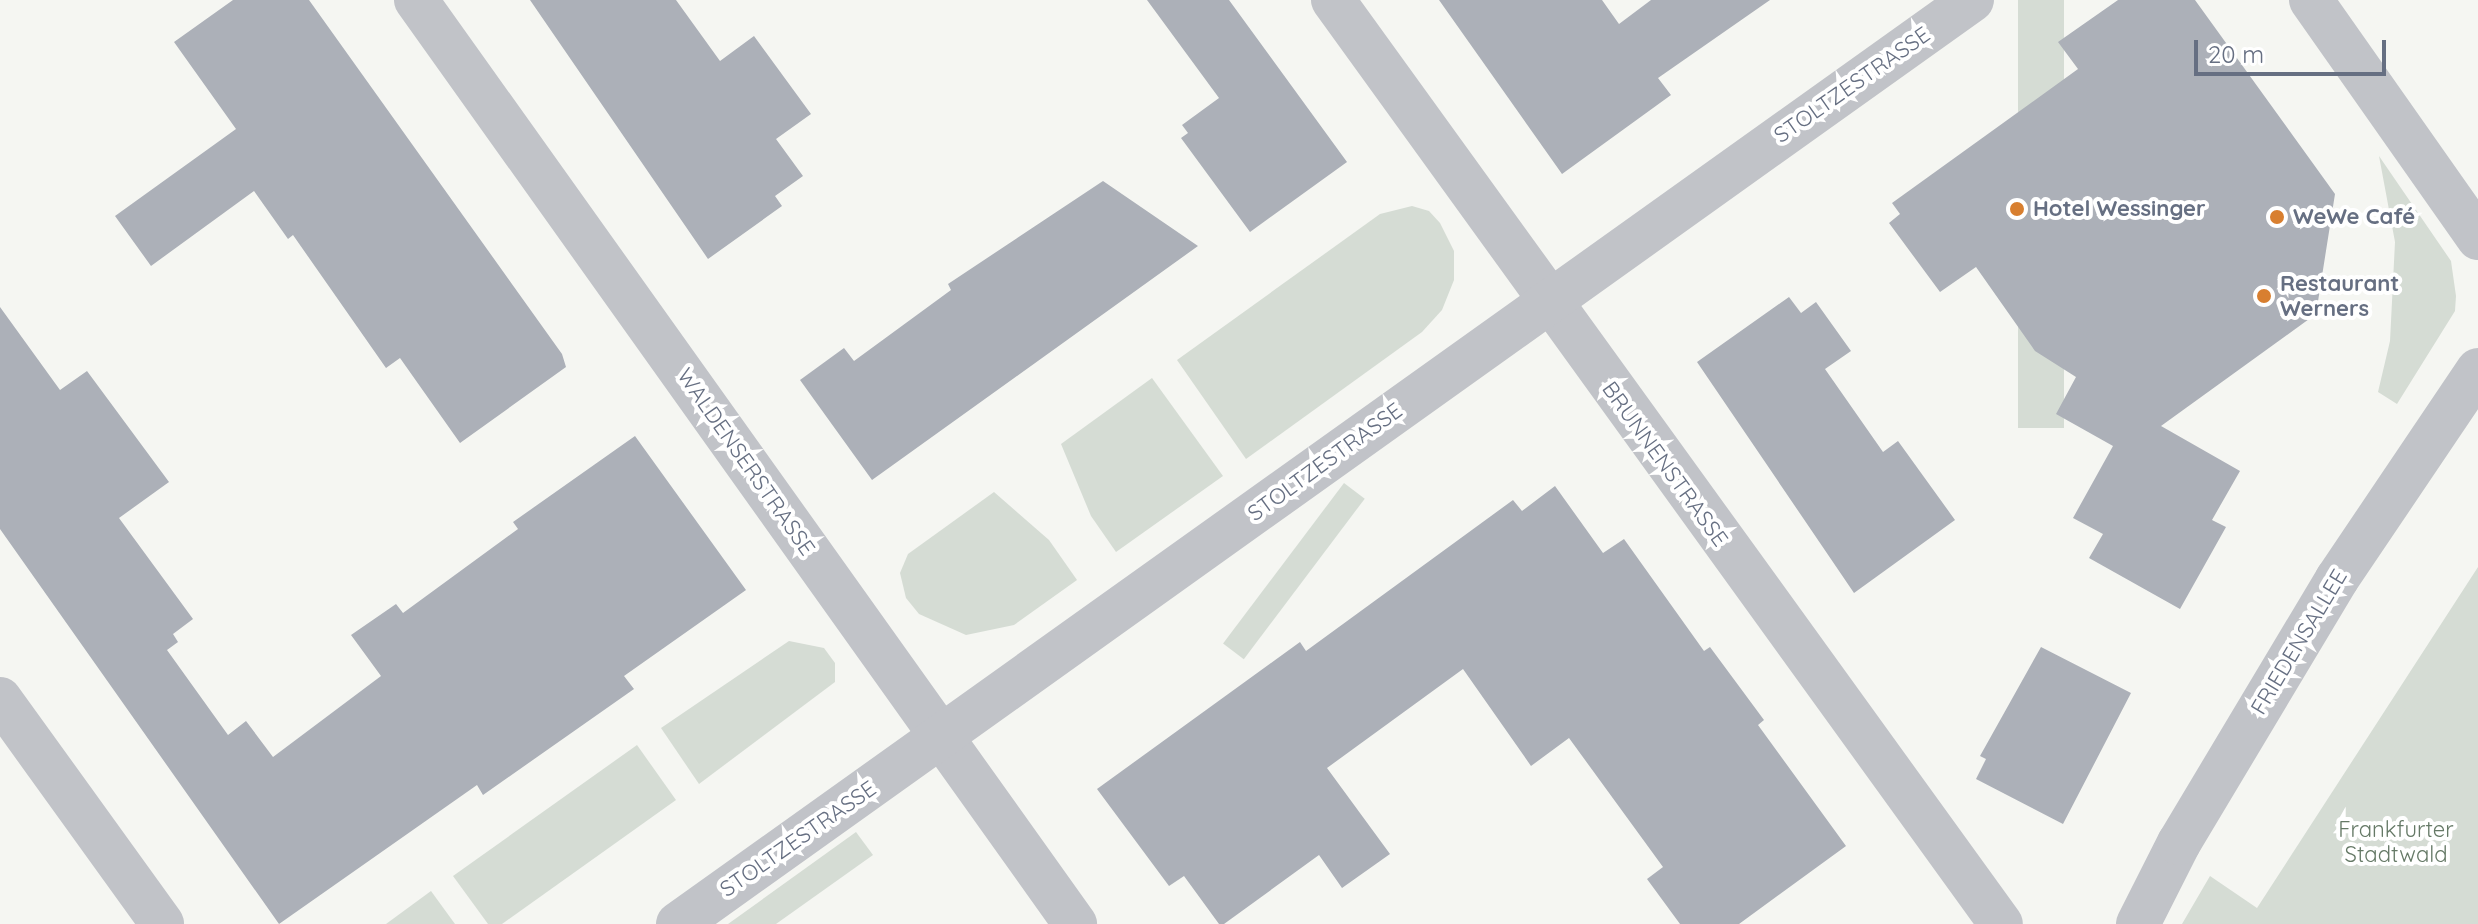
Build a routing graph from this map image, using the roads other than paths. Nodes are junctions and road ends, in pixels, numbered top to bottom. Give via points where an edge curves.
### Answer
1 (416, 0) edge
2 (1333, 0) edge
3 (1972, 0) edge
4 (2311, 0) edge
5 (2478, 238) edge
6 (1548, 301) junction
7 (2478, 370) edge
8 (0, 699) edge
9 (942, 738) junction
10 (162, 924) edge
11 (678, 924) edge
12 (1075, 924) edge
13 (2001, 924) edge
14 (2138, 924) edge

1 - 9 street, WALDENSERSTRASSE
2 - 6 street, BRUNNENSTRASSE
3 - 6 street, STOLTZESTRASSE
4 - 5 street
6 - 9 street, STOLTZESTRASSE
6 - 13 street, BRUNNENSTRASSE
7 - 14 street, FRIEDENSALLEE via 2351,557 2179,843
8 - 10 street
9 - 11 street, STOLTZESTRASSE
9 - 12 street, WALDENSERSTRASSE

